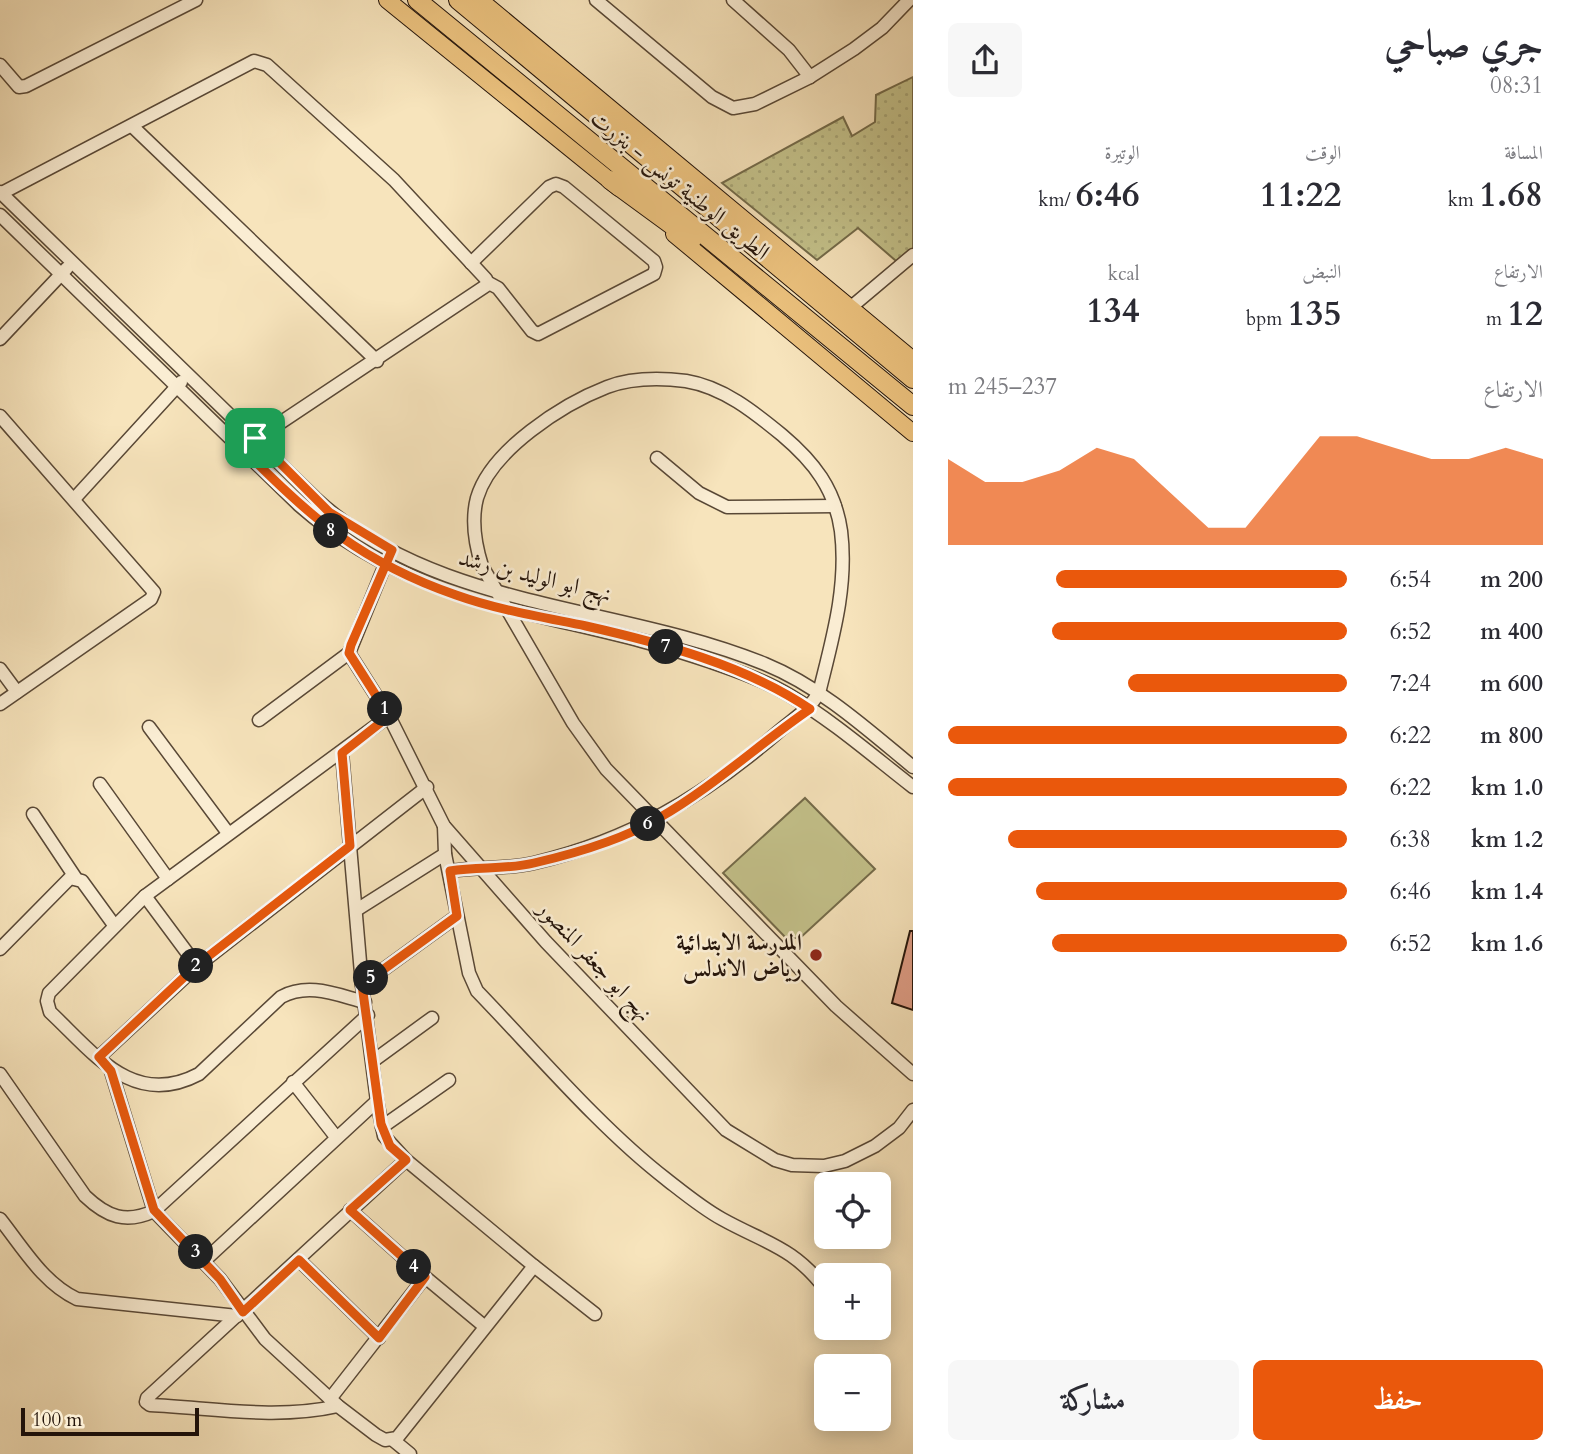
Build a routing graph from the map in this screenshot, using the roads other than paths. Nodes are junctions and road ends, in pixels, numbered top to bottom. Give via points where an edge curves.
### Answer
1 (196, 0) edge
2 (387, 0) edge
3 (417, 0) edge
4 (458, 0) edge
5 (477, 0) edge
6 (596, 0) edge
7 (909, 0) edge
8 (739, 1) edge
9 (0, 65) edge
10 (810, 77) junction
11 (132, 126) junction
12 (635, 146) junction
13 (610, 180) junction
14 (0, 193) edge
15 (0, 215) edge
16 (721, 219) junction
17 (913, 254) edge
18 (74, 261) junction
19 (471, 263) junction
20 (62, 274) junction
21 (487, 282) junction
22 (850, 308) junction
23 (0, 339) edge
24 (855, 360) junction
25 (377, 362) junction
26 (913, 363) edge
27 (188, 374) junction
28 (913, 379) edge
29 (177, 386) junction
30 (913, 406) edge
31 (913, 412) edge
32 (0, 416) edge
33 (913, 433) edge
34 (255, 438) junction
35 (243, 449) junction
36 (657, 458) dead end
37 (75, 498) junction
38 (835, 506) junction
39 (392, 550) junction
40 (384, 565) junction
41 (499, 593) junction
42 (511, 611) junction
43 (349, 653) junction
44 (0, 669) edge
45 (17, 692) junction
46 (819, 693) junction
47 (0, 704) edge
48 (810, 709) junction
49 (389, 716) junction
50 (259, 720) dead end
51 (149, 727) dead end
52 (342, 753) junction
53 (913, 767) edge
54 (100, 784) dead end
55 (427, 787) junction
56 (913, 787) edge
57 (33, 814) dead end
58 (658, 820) junction
59 (444, 826) junction
60 (228, 833) junction
61 (350, 846) junction
62 (445, 854) junction
63 (482, 866) junction
64 (450, 871) junction
65 (75, 877) junction
66 (168, 879) junction
67 (145, 896) junction
68 (358, 909) junction
69 (457, 916) junction
70 (114, 925) junction
71 (0, 949) edge
72 (197, 965) junction
73 (362, 985) junction
74 (367, 1008) junction
75 (432, 1018) dead end
76 (99, 1057) junction
77 (373, 1061) junction
78 (111, 1071) junction
79 (913, 1073) edge
80 (0, 1074) edge
81 (449, 1080) dead end
82 (292, 1082) junction
83 (377, 1101) junction
84 (913, 1110) edge
85 (382, 1127) junction
86 (336, 1137) junction
87 (406, 1160) junction
88 (154, 1210) junction
89 (350, 1210) junction
90 (0, 1219) edge
91 (299, 1260) junction
92 (204, 1261) junction
93 (534, 1266) junction
94 (814, 1275) edge
95 (425, 1277) junction
96 (240, 1314) junction
97 (595, 1314) dead end
98 (484, 1325) junction
99 (379, 1338) junction
100 (334, 1402) junction
101 (393, 1440) junction
102 (410, 1454) edge

1 - 9 street via 26,86 19,87
2 - 13 main road
3 - 24 highway, الطريق الوطنية تونس - بنزرت
4 - 12 highway, الطريق الوطنية تونس - بنزرت
5 - 12 highway
5 - 22 main road
6 - 10 street via 712,97 733,108 755,104
7 - 10 street via 882,28
8 - 10 street
11 - 14 street
11 - 19 street via 247,62 261,62 394,180
11 - 25 street
12 - 16 highway, الطريق الوطنية تونس - بنزرت
13 - 24 highway
13 - 33 main road
14 - 18 street, نهج ابو الوليد بن رشد
15 - 20 street, نهج ابو الوليد بن رشد
16 - 26 highway
16 - 28 highway, الطريق الوطنية تونس - بنزرت
17 - 22 street
18 - 20 street
18 - 27 street, نهج ابو الوليد بن رشد
19 - 21 street
19 - 21 street via 556,184 656,267 654,274 538,334 498,288
20 - 23 street
20 - 29 street, نهج ابو الوليد بن رشد
21 - 25 street via 484,289
22 - 26 main road
24 - 30 highway, الطريق الوطنية تونس - بنزرت
24 - 31 highway
25 - 34 street
27 - 29 street
27 - 34 street, نهج ابو الوليد بن رشد
29 - 35 street, نهج ابو الوليد بن رشد
29 - 37 street
32 - 37 street
34 - 35 street
34 - 39 street, نهج ابو الوليد بن رشد via 329,512
35 - 40 street, نهج ابو الوليد بن رشد via 314,519
36 - 38 street via 699,493 727,507
37 - 45 street via 154,594
38 - 41 street via 812,462 747,407 716,390 657,379 609,387 530,433 509,449 485,480 478,497 475,530 482,566
38 - 46 street via 843,582
39 - 40 street
39 - 41 street, نهج ابو الوليد بن رشد
40 - 42 street, نهج ابو الوليد بن رشد via 456,595
40 - 43 street
41 - 42 street
41 - 46 street, نهج ابو الوليد بن رشد via 683,635 765,664
42 - 48 street, نهج ابو الوليد بن رشد via 675,650 788,694
42 - 58 street via 590,747
43 - 49 street, نهج ابو جعفر المنصور
43 - 50 street
44 - 45 street
45 - 47 street
46 - 48 street
46 - 53 street, نهج ابو الوليد بن رشد
48 - 56 street, نهج ابو الوليد بن رشد
48 - 58 street
49 - 52 street
49 - 55 street, نهج ابو جعفر المنصور
51 - 60 street
52 - 60 street
52 - 61 street
54 - 66 street
55 - 59 street, نهج ابو جعفر المنصور
55 - 61 street
57 - 65 street
58 - 63 street via 533,863 501,870
58 - 79 street via 836,1006
59 - 62 street
59 - 63 street, نهج ابو جعفر المنصور
60 - 66 street
61 - 68 street
61 - 72 street
62 - 64 street
62 - 68 street
63 - 64 street
63 - 84 street, نهج ابو جعفر المنصور via 546,942 726,1130 750,1147 792,1165 824,1166 875,1146
64 - 69 street
65 - 70 street
65 - 71 street via 63,883
66 - 67 street
67 - 70 street
67 - 72 street
68 - 73 street
69 - 73 street
69 - 94 street via 477,991 588,1105 663,1176 719,1217 776,1244
70 - 76 street via 49,993 47,1001 50,1012
72 - 76 street
73 - 74 street
74 - 77 street
74 - 78 street via 316,989 291,991 184,1083 151,1084
74 - 82 street
75 - 77 street
76 - 78 street
77 - 83 street
78 - 88 street
80 - 88 street via 85,1196 102,1212 136,1218
81 - 85 street
82 - 86 street
82 - 88 street
83 - 85 street
83 - 86 street
85 - 87 street via 390,1146
86 - 92 street
87 - 89 street
87 - 93 street
88 - 92 street
89 - 91 street
89 - 95 street
90 - 96 street via 48,1280 77,1299
91 - 96 street
91 - 99 street
92 - 96 street
93 - 97 street
93 - 98 street
95 - 98 street
95 - 99 street
96 - 100 street
96 - 100 street via 146,1402 308,1413
98 - 101 street via 428,1403
99 - 100 street
100 - 101 street via 376,1435
101 - 102 street

